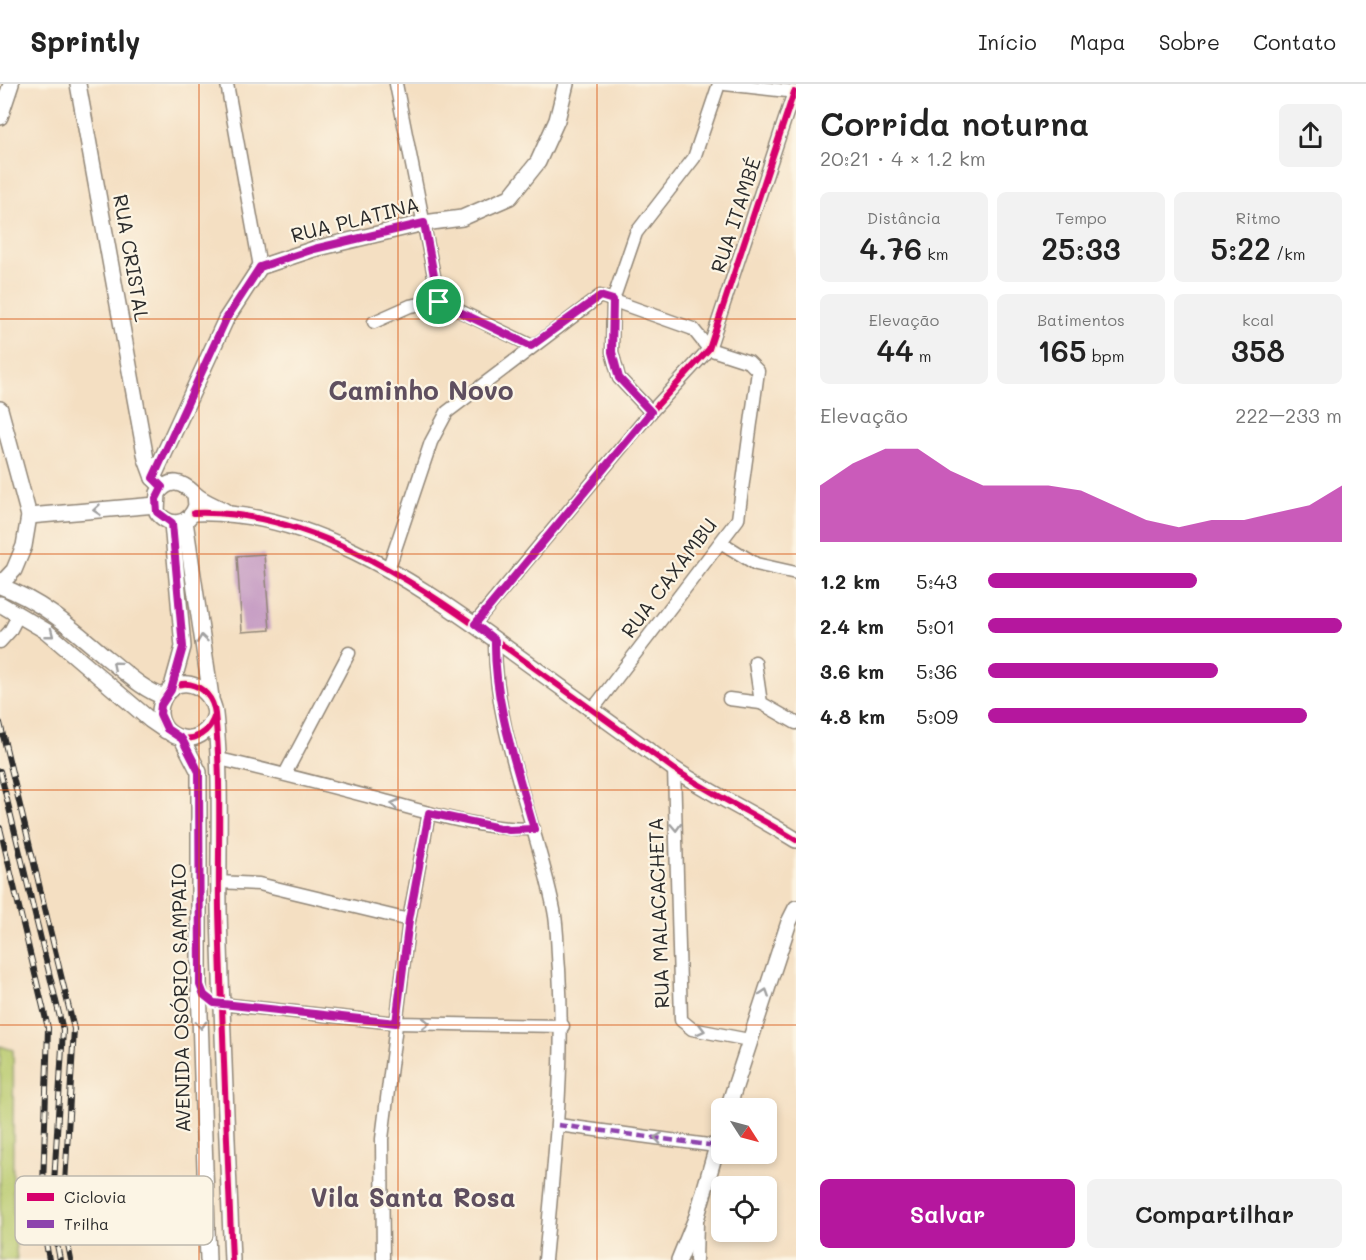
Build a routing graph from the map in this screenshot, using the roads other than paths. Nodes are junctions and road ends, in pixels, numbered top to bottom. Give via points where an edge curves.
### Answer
1 (12, 84) edge
2 (78, 84) edge
3 (227, 84) edge
4 (396, 84) edge
5 (566, 84) edge
6 (719, 84) edge
7 (725, 84) edge
8 (795, 92) edge
9 (0, 117) edge
10 (424, 223) junction
11 (260, 267) junction
12 (613, 300) junction
13 (439, 302) junction
14 (374, 322) dead end
15 (531, 346) junction
16 (709, 350) junction
17 (0, 409) edge
18 (651, 412) junction
19 (144, 439) junction
20 (160, 459) junction
21 (157, 483) junction
22 (181, 483) junction
23 (195, 494) junction
24 (156, 505) junction
25 (225, 512) junction
26 (29, 516) junction
27 (184, 519) junction
28 (722, 543) junction
29 (388, 570) junction
30 (796, 573) edge
31 (0, 586) edge
32 (0, 604) edge
33 (19, 614) junction
34 (475, 624) junction
35 (495, 640) junction
36 (0, 642) edge
37 (349, 653) dead end
38 (755, 662) dead end
39 (168, 693) junction
40 (211, 697) junction
41 (729, 699) dead end
42 (761, 703) junction
43 (593, 709) junction
44 (215, 714) junction
45 (796, 723) edge
46 (178, 737) junction
47 (219, 759) junction
48 (674, 768) junction
49 (285, 774) junction
50 (429, 813) junction
51 (534, 829) junction
52 (796, 840) edge
53 (218, 882) junction
54 (796, 908) edge
55 (409, 920) junction
56 (792, 920) edge
57 (200, 985) junction
58 (221, 1004) junction
59 (396, 1023) junction
60 (562, 1026) junction
61 (749, 1040) junction
62 (731, 1098) edge
63 (558, 1125) junction
64 (711, 1145) edge
65 (711, 1164) edge
66 (206, 1176) edge
67 (697, 1216) junction
68 (208, 1245) edge
69 (208, 1260) edge
70 (232, 1260) edge
71 (383, 1260) edge
72 (545, 1260) edge
73 (679, 1260) edge
74 (696, 1260) edge

1 - 9 street
2 - 19 street, RUA CRISTAL
3 - 11 street
4 - 10 street
5 - 10 street, RUA PLATINA via 557,120 538,162 510,197 462,218
6 - 12 street via 694,158 636,233
7 - 8 street
8 - 16 street, RUA ITAMBÉ
10 - 11 street, RUA PLATINA via 314,249
10 - 13 street
11 - 20 street via 226,319
12 - 15 street via 600,296
12 - 16 street via 693,329
12 - 18 street via 612,352 619,378
13 - 14 street via 410,306
13 - 15 street
15 - 29 street via 447,412 431,442
16 - 18 street
16 - 28 street, RUA CAXAMBU via 749,362 758,371 738,519
17 - 26 street
18 - 34 street
19 - 20 street, RUA CRISTAL
19 - 21 street, RUA CRISTAL via 148,469
20 - 21 street
20 - 22 street
21 - 22 street
21 - 24 street
22 - 23 street
23 - 25 street
23 - 27 street
24 -> 26 street
24 - 27 street via 161,517
25 - 27 street
25 - 29 street via 252,515 320,536
26 - 31 street via 18,562
27 - 39 street via 183,647
40 -> 27 street
28 - 30 street via 756,564
28 - 43 street, RUA CAXAMBU
29 - 34 street
39 -> 31 street via 144,688 50,611
32 - 33 street
33 - 36 street
33 -> 46 street via 46,631 150,720
34 - 35 street
35 - 43 street
35 - 51 street via 501,711
37 - 49 street
38 - 42 street
39 - 40 street via 179,685 197,685
39 - 46 street via 160,714 162,723
40 - 44 street
41 - 42 street
42 - 45 street
43 - 48 street
44 - 46 street via 208,731 192,739
44 - 47 street, AVENIDA OSÓRIO SAMPAIO
46 - 57 street, AVENIDA OSÓRIO SAMPAIO via 199,772
47 - 49 street
47 - 53 street, AVENIDA OSÓRIO SAMPAIO
48 - 52 street
48 -> 61 street, RUA MALACACHETA via 681,1020 692,1029
50 -> 49 street
50 - 51 street via 509,830
50 - 55 street
51 - 60 street via 555,912
53 - 55 street via 259,884
53 - 58 street, AVENIDA OSÓRIO SAMPAIO
54 - 56 street
55 - 59 street
61 -> 56 street
57 - 58 street via 208,999
57 -> 66 street, AVENIDA OSÓRIO SAMPAIO
58 - 59 street
58 - 70 street, AVENIDA OSÓRIO SAMPAIO
59 -> 60 street
59 - 71 street via 382,1139
60 - 63 street
61 - 62 street
64 -> 63 street
63 - 72 street
65 - 67 street
67 - 73 street
67 - 74 street
68 -> 69 street, AVENIDA OSÓRIO SAMPAIO

